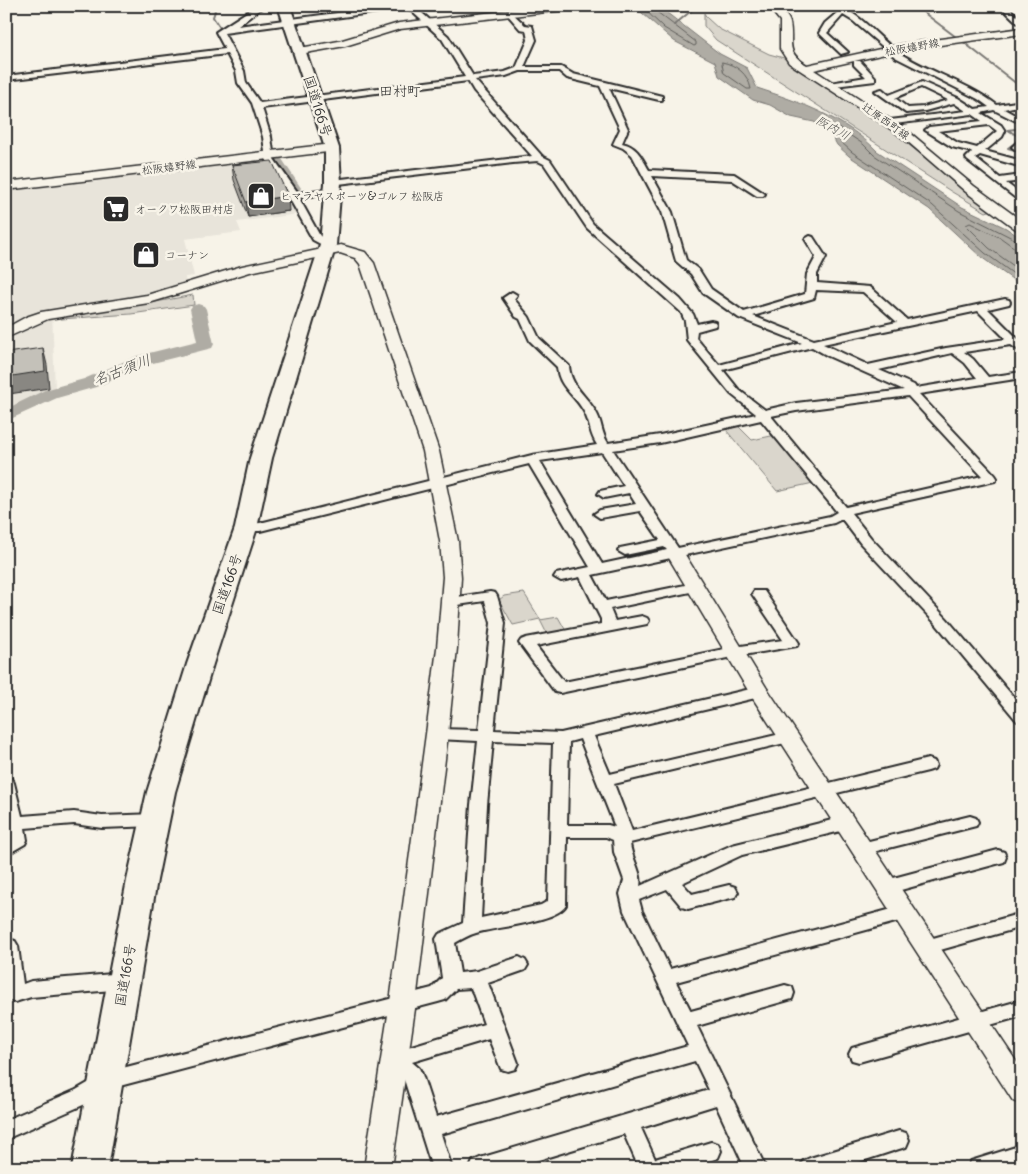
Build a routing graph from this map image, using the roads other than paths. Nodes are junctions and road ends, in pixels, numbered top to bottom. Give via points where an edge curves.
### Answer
1 (262, 6) edge
2 (284, 6) edge
3 (410, 6) edge
4 (572, 6) edge
5 (773, 6) edge
6 (831, 6) edge
7 (1002, 6) edge
8 (842, 12) junction
9 (511, 14) junction
10 (426, 22) junction
11 (289, 23) junction
12 (1022, 25) edge
13 (224, 30) junction
14 (1022, 31) edge
15 (892, 50) junction
16 (230, 51) junction
17 (300, 51) junction
18 (844, 52) dead end
19 (856, 63) dead end
20 (518, 69) junction
21 (803, 69) junction
22 (6, 78) edge
23 (470, 78) junction
24 (603, 84) junction
25 (830, 85) junction
26 (878, 91) dead end
27 (659, 98) dead end
28 (889, 98) junction
29 (316, 99) junction
30 (955, 100) junction
31 (1022, 102) edge
32 (259, 106) junction
33 (996, 108) junction
34 (975, 112) junction
35 (990, 122) junction
36 (1022, 122) edge
37 (890, 123) junction
38 (1022, 141) edge
39 (332, 148) junction
40 (1022, 151) edge
41 (976, 152) junction
42 (269, 155) junction
43 (539, 158) junction
44 (1022, 164) edge
45 (646, 173) junction
46 (1022, 178) edge
47 (998, 181) junction
48 (6, 186) edge
49 (333, 187) junction
50 (760, 194) dead end
51 (296, 196) junction
52 (1020, 197) edge
53 (1022, 227) edge
54 (810, 239) dead end
55 (326, 249) junction
56 (812, 286) junction
57 (512, 295) dead end
58 (1005, 302) dead end
59 (980, 308) junction
60 (743, 316) junction
61 (905, 323) junction
62 (711, 324) dead end
63 (692, 329) junction
64 (6, 334) edge
65 (813, 343) junction
66 (1018, 345) edge
67 (955, 350) junction
68 (867, 368) junction
69 (716, 369) junction
70 (1022, 374) edge
71 (985, 380) junction
72 (910, 391) junction
73 (761, 415) junction
74 (606, 448) junction
75 (532, 459) junction
76 (439, 482) junction
77 (633, 488) junction
78 (604, 494) dead end
79 (644, 506) junction
80 (843, 512) junction
81 (600, 514) dead end
82 (246, 528) junction
83 (672, 548) junction
84 (625, 551) dead end
85 (591, 570) junction
86 (561, 576) dead end
87 (695, 587) junction
88 (759, 594) dead end
89 (451, 602) junction
90 (602, 606) junction
91 (642, 621) dead end
92 (608, 627) junction
93 (734, 653) junction
94 (759, 692) junction
95 (1022, 717) edge
96 (585, 732) junction
97 (436, 734) junction
98 (487, 737) junction
99 (789, 737) junction
100 (560, 738) junction
101 (928, 765) dead end
102 (604, 781) junction
103 (6, 783) edge
104 (823, 790) junction
105 (155, 820) junction
106 (970, 822) dead end
107 (16, 823) junction
108 (845, 824) junction
109 (559, 831) junction
110 (621, 837) junction
111 (6, 849) edge
112 (861, 849) junction
113 (998, 857) dead end
114 (670, 881) junction
115 (886, 887) junction
116 (729, 892) dead end
117 (629, 894) junction
118 (903, 913) junction
119 (1022, 920) edge
120 (472, 927) junction
121 (9, 946) dead end
122 (926, 947) junction
123 (519, 965) dead end
124 (665, 978) junction
125 (476, 979) junction
126 (124, 981) junction
127 (452, 981) junction
128 (785, 993) dead end
129 (403, 1002) junction
130 (1022, 1008) edge
131 (685, 1021) junction
132 (974, 1021) junction
133 (495, 1029) junction
134 (699, 1051) junction
135 (859, 1054) dead end
136 (395, 1059) junction
137 (508, 1062) dead end
138 (106, 1080) junction
139 (1022, 1093) edge
140 (721, 1095) junction
141 (629, 1123) junction
142 (429, 1128) junction
143 (6, 1130) edge
144 (899, 1140) dead end
145 (711, 1151) dead end
146 (1022, 1154) edge
147 (90, 1168) edge
148 (378, 1168) edge
149 (442, 1168) edge
150 (480, 1168) edge
151 (649, 1168) edge
152 (657, 1168) edge
153 (756, 1168) edge
154 (810, 1168) edge
155 (978, 1168) edge

1 - 13 street
2 - 11 highway, 国道166号
3 - 10 street
3 - 11 street via 321,15
4 - 9 main road
5 - 21 main road, 辻原西町線 via 786,24 786,53
6 - 8 street
7 - 12 street
8 - 15 street via 856,19
8 - 18 street via 823,33
9 - 10 main road
9 - 20 street via 523,27 529,28 532,40
10 - 17 main road
10 - 23 street via 445,38
11 - 13 street
11 - 17 highway, 国道166号
13 - 16 street
14 - 15 main road, 松阪嬉野線
15 - 21 main road, 松阪嬉野線
15 - 33 street via 981,96
16 - 22 street
16 - 32 street via 242,83
17 - 29 highway, 国道166号
19 - 25 street via 872,79
20 - 23 street via 506,74
20 - 24 street via 561,69 570,76
21 - 25 main road, 辻原西町線
23 - 29 street
23 - 43 street
24 - 27 street
24 - 45 street via 624,129 617,144 636,154
25 - 37 main road, 辻原西町線
26 - 28 street
28 - 30 street via 906,111
28 - 30 street via 922,84
29 - 32 street
29 - 39 highway, 国道166号
30 - 34 street
31 - 33 street
32 - 42 street
33 - 34 street
33 - 36 street
34 - 35 street
34 - 37 street
35 - 41 street via 1001,131
35 - 41 street via 929,130 947,142
37 - 53 main road, 辻原西町線
38 - 40 street via 1016,147
39 - 42 main road, 松阪嬉野線
39 - 49 highway, 国道166号
41 - 44 street
41 - 47 street via 970,156 971,160
42 - 48 main road, 松阪嬉野線
42 - 51 street
43 - 49 street
43 - 63 street via 548,162 590,226 689,314
45 - 50 street via 734,177
45 - 60 street via 667,212 681,261 695,272 707,291
46 - 47 street
47 - 52 street
49 - 51 street
49 - 55 highway, 国道166号
51 - 55 street via 316,238
54 - 56 street via 821,257 812,274
55 - 64 main road via 149,299 46,315
55 - 76 main road via 349,250 367,263 424,428
55 - 82 highway, 国道166号 via 261,458
56 - 60 street via 810,296
56 - 61 street via 866,289
57 - 74 street via 508,298 524,317 534,339 563,366 564,378 592,416 596,434
58 - 59 street
59 - 61 street
59 - 66 street
60 - 65 street
61 - 65 street
62 - 63 street
63 - 69 street via 691,338
65 - 68 street
65 - 69 street
66 - 67 street
67 - 68 street
67 - 71 street
68 - 72 street via 910,387
69 - 73 street via 735,392
70 - 71 street
71 - 72 street
72 - 73 street
72 - 80 street via 991,478
73 - 74 street via 718,427
73 - 80 street
74 - 75 street
74 - 77 street
75 - 76 street
75 - 85 street
76 - 82 street
76 - 89 main road via 449,541
77 - 78 street
77 - 79 street
79 - 81 street
79 - 83 street
80 - 83 street via 834,519
80 - 95 street
82 - 105 highway, 国道166号 via 185,710
83 - 84 street
83 - 85 street
83 - 87 main road
85 - 86 street
85 - 90 street
87 - 90 street
87 - 93 main road
88 - 93 street via 792,643
89 - 97 main road
89 - 98 street via 490,596 498,622
90 - 92 street
91 - 92 street
92 - 93 street via 526,643 560,688
93 - 94 main road
94 - 96 street
94 - 99 main road
96 - 100 street
96 - 102 street
97 - 98 street
97 - 129 main road
98 - 100 street
98 - 120 street via 479,804
99 - 102 street
99 - 104 main road
100 - 109 street
101 - 104 street
102 - 110 street via 624,829
103 - 107 street
104 - 108 main road
104 - 110 street via 636,837
105 - 107 street via 102,822 74,818
105 - 126 highway, 国道166号
106 - 112 street
107 - 111 street via 19,840
108 - 112 main road
108 - 114 street via 738,850
109 - 110 street via 608,831
109 - 120 street via 557,905 544,911
110 - 117 street via 622,852 633,880
112 - 115 main road
113 - 115 street
114 - 116 street via 688,902
114 - 117 street via 642,893
115 - 118 main road
117 - 124 street via 633,911
118 - 122 main road
118 - 124 street
119 - 122 street
120 - 127 street via 445,939
121 - 126 street via 15,994 31,989
122 - 132 main road
123 - 125 street
124 - 131 street
125 - 127 street
125 - 133 street
126 - 138 highway, 国道166号
127 - 129 street via 438,994
128 - 131 street
129 - 136 main road
129 - 138 street
130 - 132 street
131 - 134 street
132 - 135 street
132 - 139 main road
133 - 136 street
133 - 137 street
134 - 140 street
134 - 142 street
136 - 142 street via 412,1074
136 - 148 main road
138 - 143 street via 83,1096
138 - 147 highway, 国道166号
140 - 141 street
140 - 153 street
141 - 150 street
141 - 151 street
142 - 149 street
144 - 154 street
145 - 152 street
146 - 155 street

